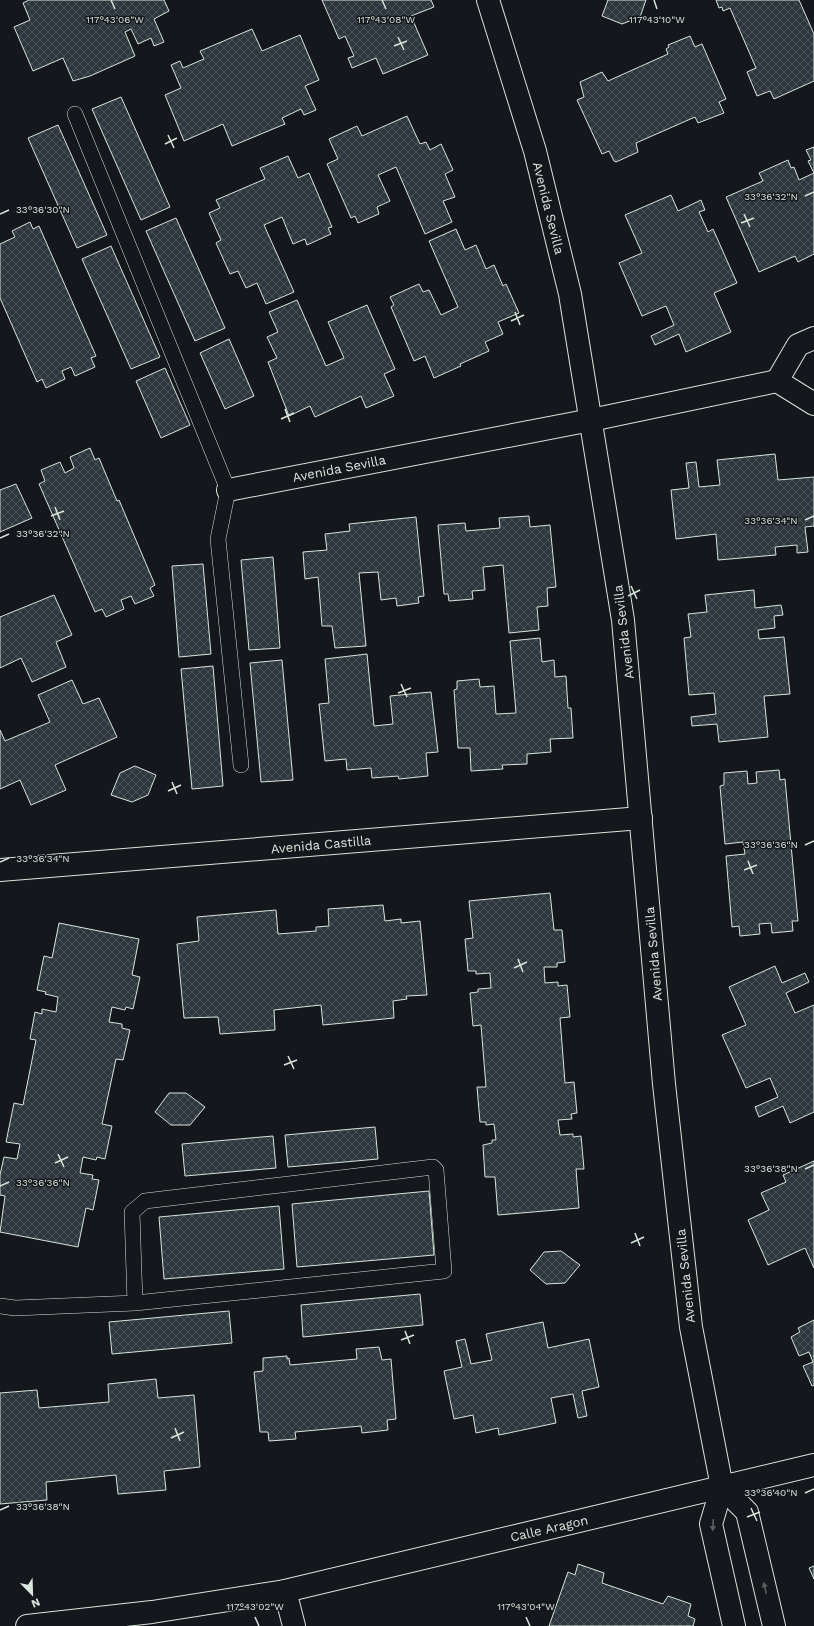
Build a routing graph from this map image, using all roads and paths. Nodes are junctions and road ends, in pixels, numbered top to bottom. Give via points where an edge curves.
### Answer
1 (488, 0) edge
2 (76, 114) dead end
3 (814, 338) edge
4 (777, 381) junction
5 (814, 404) edge
6 (591, 420) junction
7 (228, 490) junction
8 (241, 765) dead end
9 (641, 818) junction
10 (0, 871) edge
11 (135, 1303) junction
12 (0, 1306) edge
13 (814, 1465) edge
14 (722, 1487) junction
15 (285, 1591) junction
16 (27, 1626) edge
17 (294, 1626) edge
18 (734, 1626) edge
19 (774, 1626) edge

1 - 6 street, Avenida Sevilla via 536,158 570,294
2 - 7 lane
3 - 4 street via 798,345
4 - 5 street
4 - 6 street, Avenida Sevilla
6 - 7 street, Avenida Sevilla
6 - 9 street, Avenida Sevilla via 623,620
7 - 8 lane via 218,539
9 - 10 street, Avenida Castilla
9 - 14 street, Avenida Sevilla via 664,1084 691,1326
11 - 11 lane via 132,1212 145,1201 432,1167 436,1170 444,1271
11 - 12 lane via 15,1308
13 - 14 street, Calle Aragon
14 - 15 street, Calle Aragon
14 -> 18 street, Avenida Sevilla via 711,1524
19 -> 14 street via 747,1512
15 - 16 street, Calle Aragon via 152,1612
15 - 17 street

